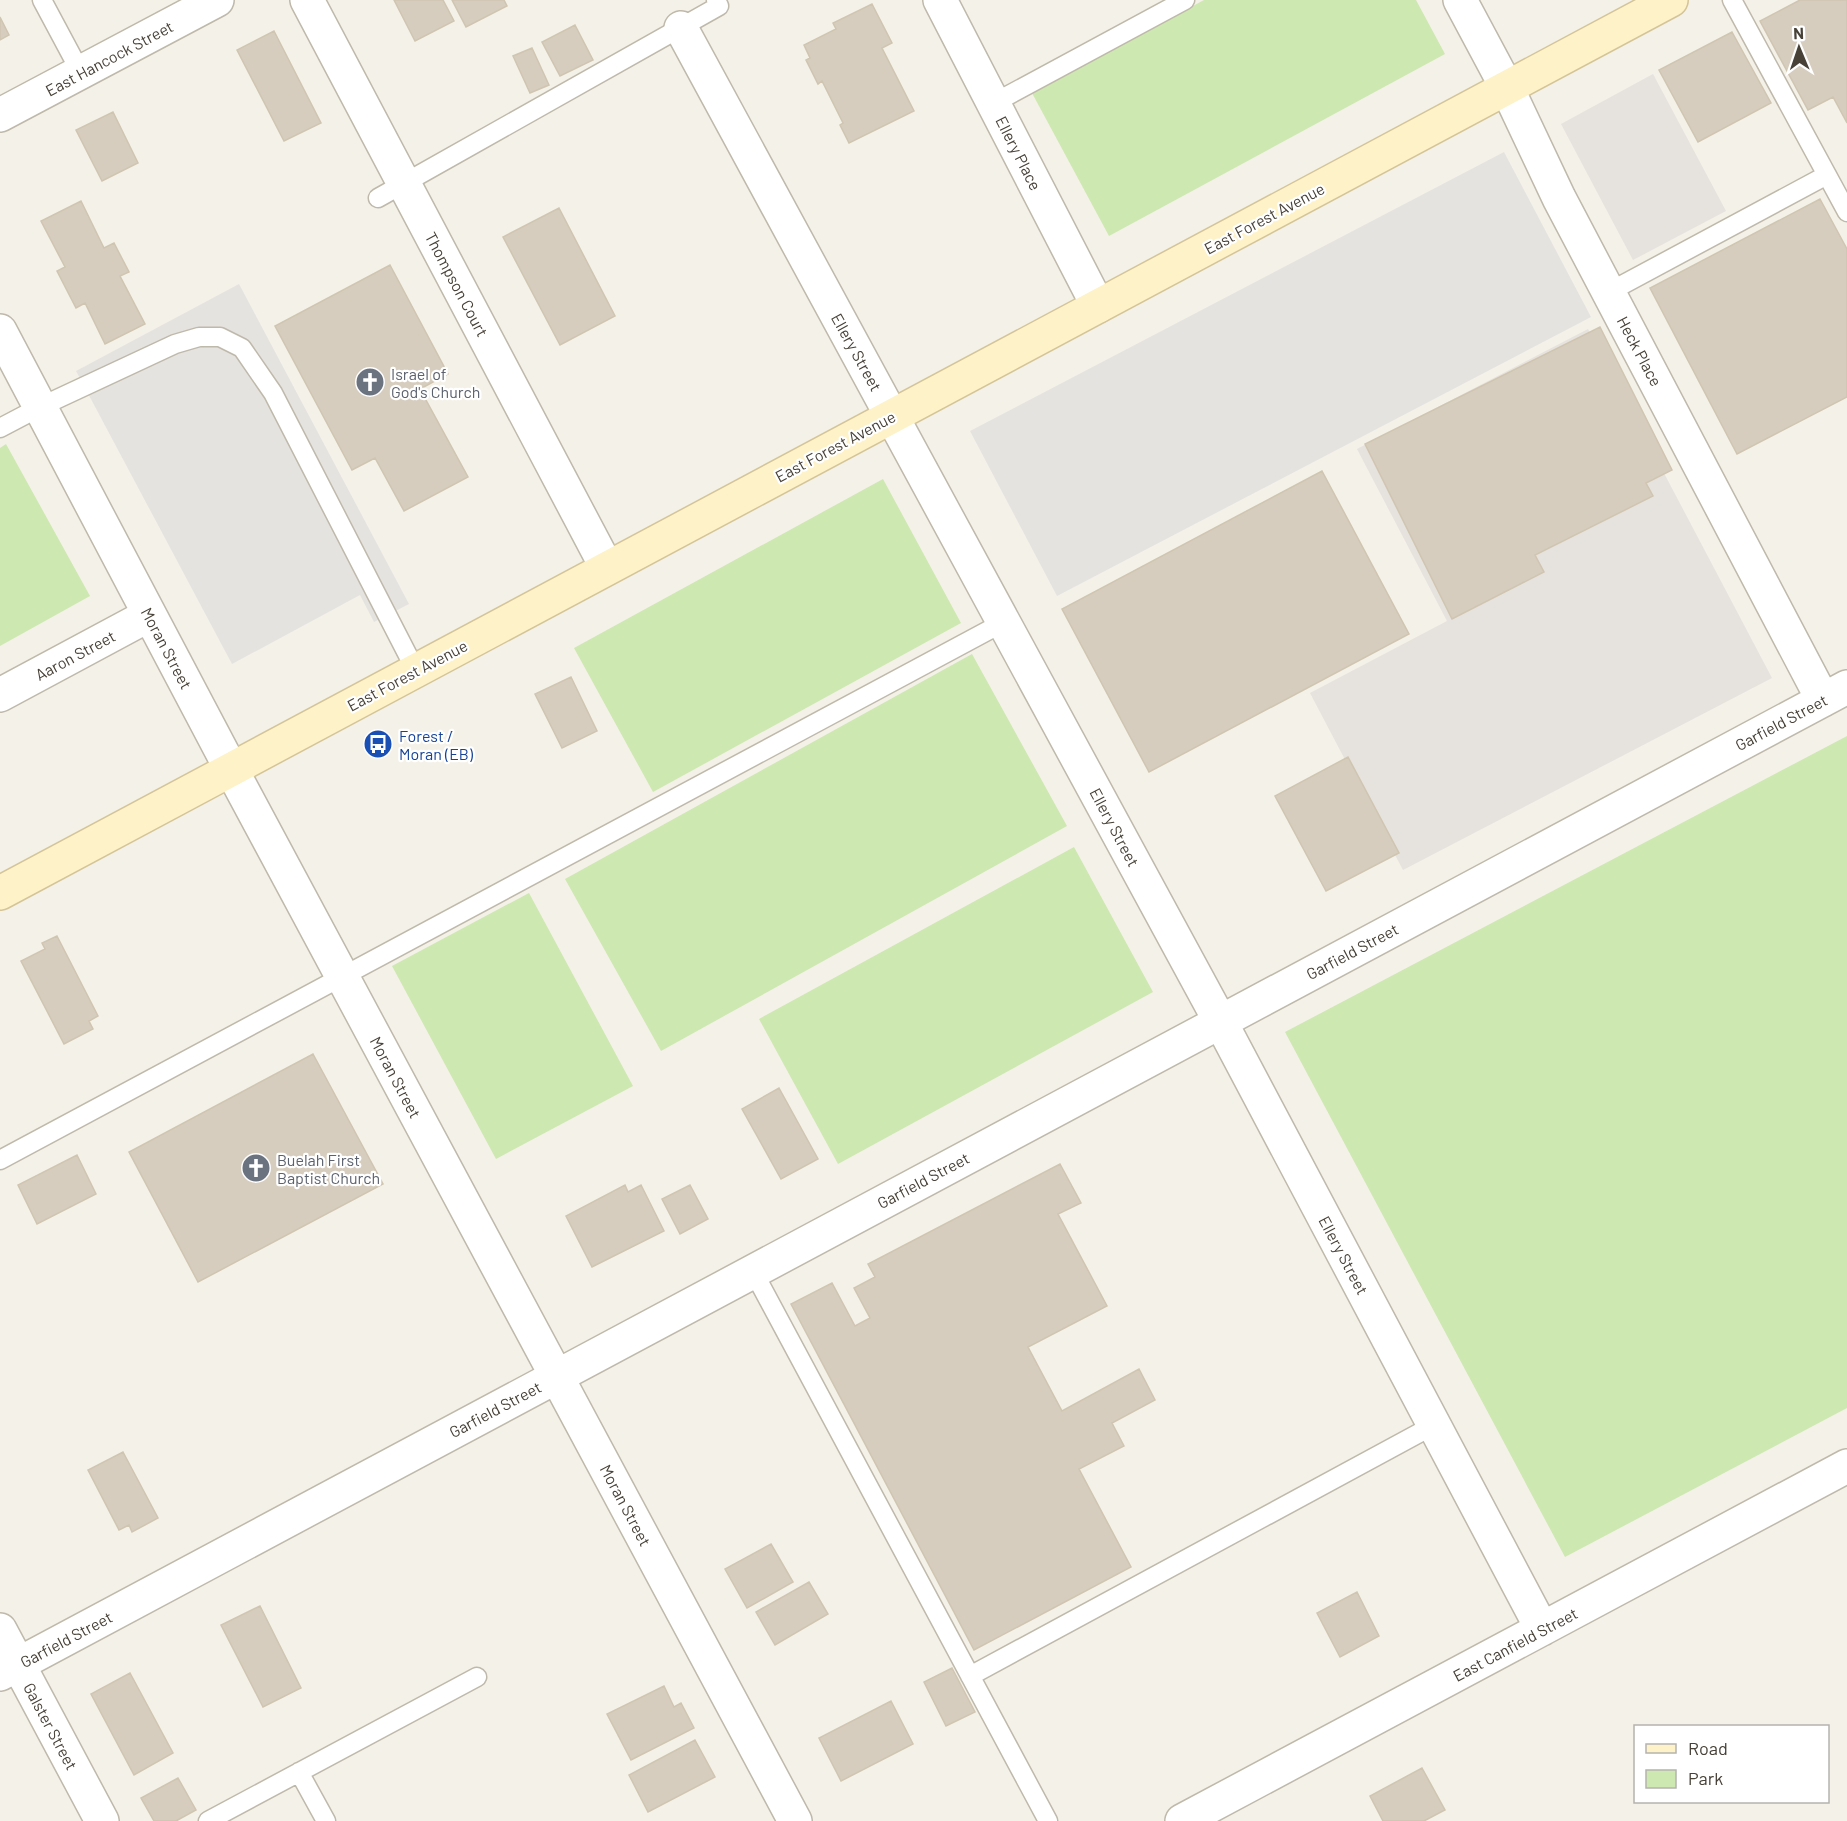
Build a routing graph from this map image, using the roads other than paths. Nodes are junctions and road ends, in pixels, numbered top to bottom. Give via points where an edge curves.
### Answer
1 (42, 0) edge
2 (217, 0) edge
3 (307, 0) edge
4 (716, 0) edge
5 (940, 0) edge
6 (1185, 0) edge
7 (1460, 0) edge
8 (1671, 0) edge
9 (1732, 0) edge
10 (681, 28) junction
11 (81, 73) junction
12 (1507, 88) junction
13 (994, 103) junction
14 (0, 115) edge
15 (1827, 175) junction
16 (391, 191) junction
17 (1847, 212) edge
18 (1609, 292) junction
19 (1098, 306) junction
20 (0, 331) edge
21 (40, 407) junction
22 (892, 416) junction
23 (0, 428) edge
24 (607, 568) junction
25 (149, 615) junction
26 (1004, 622) junction
27 (416, 671) junction
28 (1835, 693) edge
29 (0, 695) edge
30 (231, 769) junction
31 (0, 893) edge
32 (343, 978) junction
33 (1220, 1022) junction
34 (0, 1160) edge
35 (753, 1271) junction
36 (556, 1376) junction
37 (1434, 1425) junction
38 (1847, 1466) edge
39 (1542, 1629) junction
40 (0, 1630) edge
41 (9, 1669) edge
42 (970, 1676) junction
43 (477, 1677) dead end
44 (299, 1772) junction
45 (102, 1821) edge
46 (208, 1821) edge
47 (326, 1821) edge
48 (795, 1821) edge
49 (1048, 1821) edge
50 (1182, 1821) edge

1 - 11 lane
2 - 11 street, East Hancock Street
3 - 16 street, Thompson Court
4 - 10 lane via 719,6
5 - 13 street, Ellery Place
6 - 13 lane
7 - 12 street, Heck Place
8 - 12 main road, East Forest Avenue
9 - 15 lane
10 - 16 lane
10 - 22 street, Ellery Street
11 - 14 street, East Hancock Street
12 - 18 street, Heck Place
12 - 19 main road, East Forest Avenue
13 - 19 street, Ellery Place
15 - 17 lane
15 - 18 lane
16 - 24 street, Thompson Court
18 - 28 street, Heck Place
19 - 22 main road, East Forest Avenue
20 - 21 street, Moran Street
21 - 23 lane
21 - 25 street, Moran Street
21 - 27 lane via 175,344 199,337 220,337 242,348 273,393
22 - 24 main road, East Forest Avenue
22 - 26 street, Ellery Street
24 - 27 main road, East Forest Avenue
25 - 29 street, Aaron Street
25 - 30 street, Moran Street
26 - 32 lane
26 - 33 street, Ellery Street
27 - 30 main road, East Forest Avenue
28 - 33 street, Garfield Street
30 - 31 main road, East Forest Avenue
30 - 32 street, Moran Street
32 - 34 lane
32 - 36 street, Moran Street
33 - 35 street, Garfield Street
33 - 37 street, Ellery Street
35 - 36 street, Garfield Street
35 - 42 lane
36 - 41 street, Garfield Street
36 - 48 street, Moran Street
37 - 39 street, Ellery Street
37 - 42 lane
38 - 39 street, East Canfield Street
39 - 50 street, East Canfield Street
40 - 41 street, Galster Street
41 - 45 street, Galster Street
42 - 49 lane
43 - 44 lane
44 - 46 lane
44 - 47 lane

